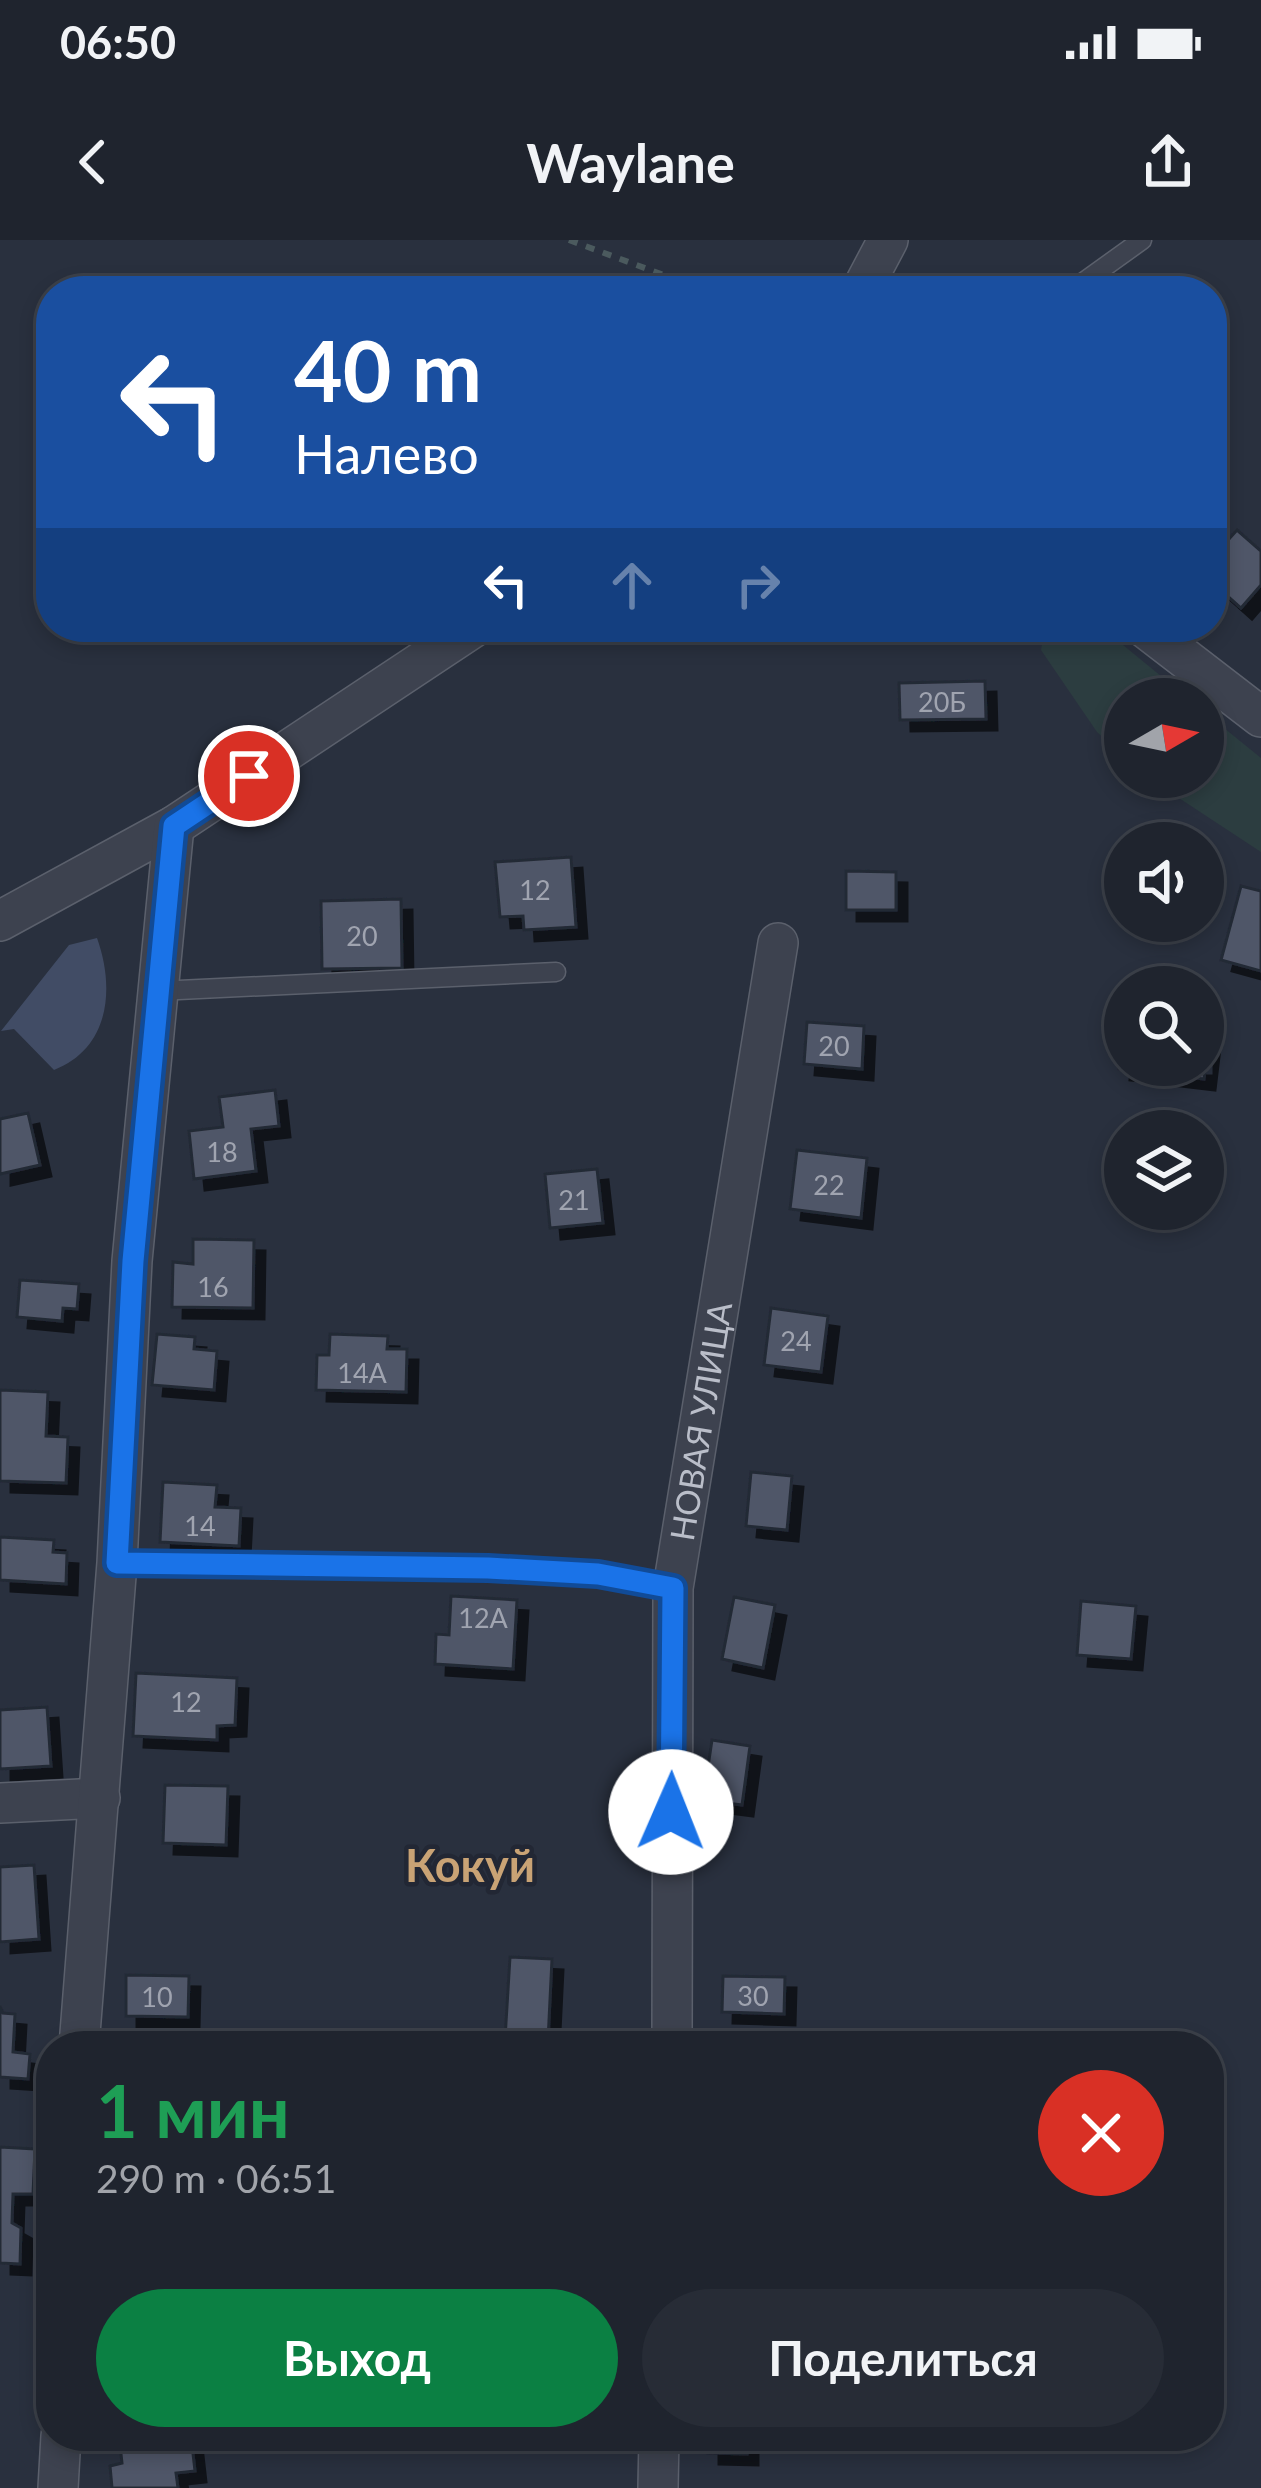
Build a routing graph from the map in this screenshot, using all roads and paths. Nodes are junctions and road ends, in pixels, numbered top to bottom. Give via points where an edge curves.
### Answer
1 (569, 240) edge
2 (888, 240) edge
3 (1142, 240) edge
4 (666, 276) edge
5 (869, 276) edge
6 (1091, 276) edge
7 (451, 642) edge
8 (1164, 642) edge
9 (1261, 717) edge
10 (174, 826) junction
11 (0, 921) edge
12 (778, 943) dead end
13 (556, 972) dead end
14 (158, 991) junction
15 (117, 1563) junction
16 (673, 1588) junction
17 (100, 1798) junction
18 (0, 1803) edge
19 (80, 2031) edge
20 (672, 2031) edge
21 (60, 2451) edge
22 (659, 2451) edge
23 (58, 2488) edge
24 (658, 2488) edge

1 - 4 path
2 - 5 street
3 - 6 lane
7 - 10 street
8 - 9 street
10 - 11 street
10 - 14 street
12 - 16 street, НОВАЯ УЛИЦА
13 - 14 lane
14 - 15 street
15 - 16 lane via 568,1571
15 - 17 street
16 - 20 street, НОВАЯ УЛИЦА
17 - 18 street
17 - 19 street
21 - 23 street
22 - 24 street

